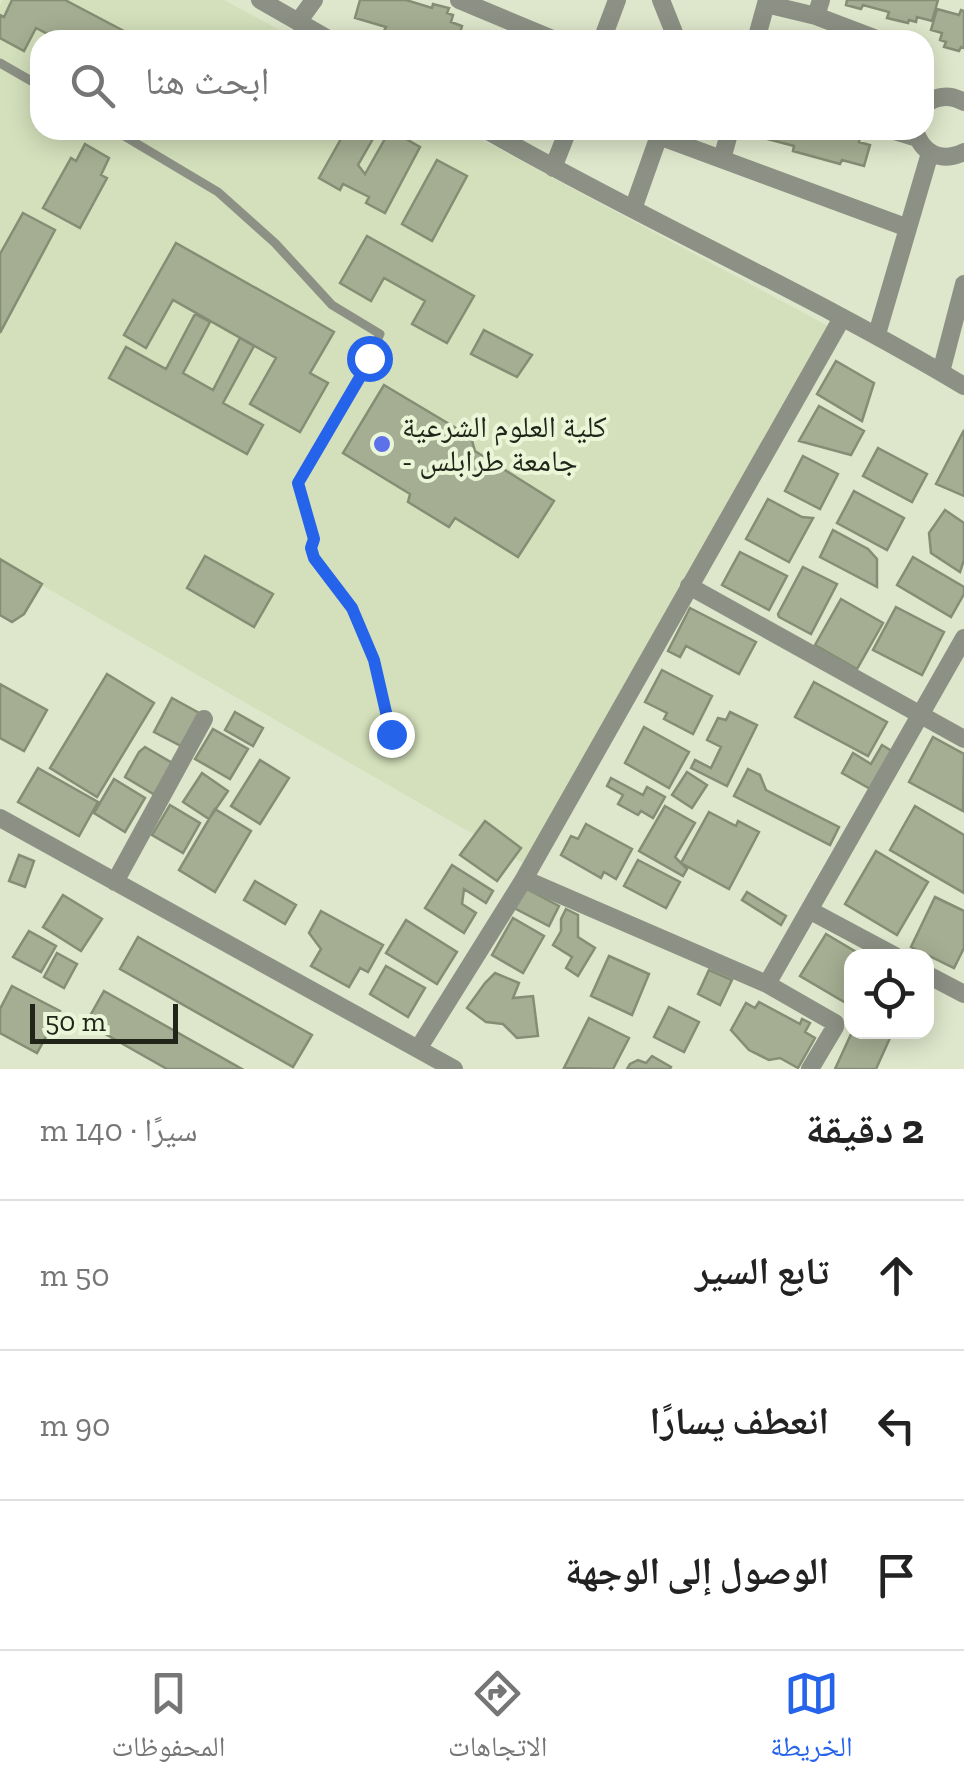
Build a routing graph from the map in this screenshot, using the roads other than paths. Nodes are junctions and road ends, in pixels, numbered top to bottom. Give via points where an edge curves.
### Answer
1 (260, 0) edge
2 (314, 0) edge
3 (458, 0) edge
4 (617, 0) edge
5 (661, 0) edge
6 (766, 2) edge
7 (819, 8) edge
8 (298, 22) junction
9 (312, 30) edge
10 (531, 30) edge
11 (606, 30) edge
12 (673, 30) edge
13 (759, 30) edge
14 (860, 30) edge
15 (0, 63) edge
16 (30, 80) edge
17 (934, 96) edge
18 (964, 102) edge
19 (131, 140) edge
20 (504, 140) edge
21 (564, 140) edge
22 (658, 140) edge
23 (677, 140) edge
24 (727, 140) edge
25 (921, 140) edge
26 (962, 157) edge
27 (722, 159) junction
28 (553, 168) junction
29 (633, 210) junction
30 (908, 228) junction
31 (964, 284) edge
32 (961, 306) edge
33 (842, 318) junction
34 (877, 334) junction
35 (940, 372) junction
36 (964, 386) edge
37 (689, 586) junction
38 (964, 638) edge
39 (920, 715) junction
40 (204, 719) dead end
41 (391, 734) dead end
42 (964, 739) edge
43 (0, 818) edge
44 (524, 879) junction
45 (115, 882) junction
46 (810, 910) junction
47 (882, 949) edge
48 (934, 978) edge
49 (767, 984) junction
50 (964, 994) edge
51 (418, 1049) junction
52 (454, 1069) edge
53 (810, 1069) edge

1 - 8 street
2 - 8 street
3 - 10 street
4 - 11 street
5 - 12 street
6 - 7 street
6 - 13 street
7 - 14 street
8 - 9 street
15 - 16 lane
17 - 18 street
19 - 41 lane via 218,192 332,305 380,334 298,483 314,558 352,608 374,660
20 - 28 street
21 - 28 street
22 - 29 street
23 - 27 street
24 - 27 street
25 - 26 street via 938,157
25 - 30 street
27 - 30 street
28 - 29 street
29 - 33 street
30 - 34 street
31 - 32 street
32 - 35 street
33 - 34 street
33 - 37 street
34 - 35 street
35 - 36 street
37 - 39 street
37 - 44 street
38 - 39 street
39 - 42 street
39 - 46 street
40 - 45 street
43 - 45 street
44 - 49 street
44 - 51 street
45 - 51 street
46 - 47 street
46 - 49 street
48 - 50 street
49 - 53 street via 835,1022
51 - 52 street

